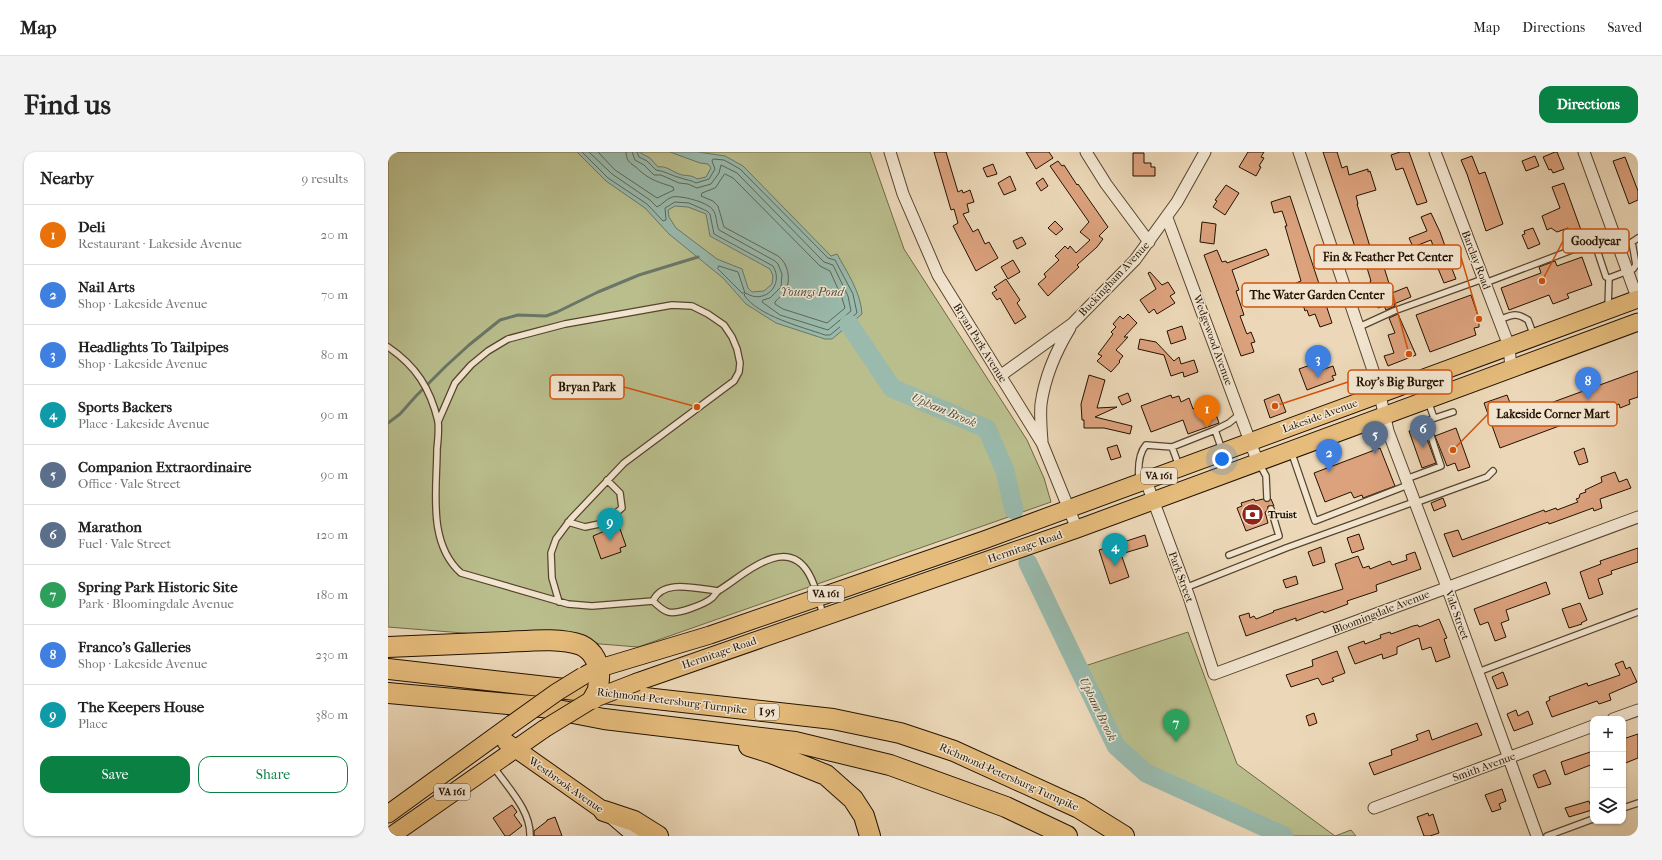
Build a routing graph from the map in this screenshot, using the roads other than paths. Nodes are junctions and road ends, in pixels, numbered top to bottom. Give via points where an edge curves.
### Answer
1 (890, 152) edge
2 (1086, 152) edge
3 (1205, 152) edge
4 (1299, 152) edge
5 (1435, 152) edge
6 (1584, 152) edge
7 (1167, 218) junction
8 (1614, 234) junction
9 (1638, 238) edge
10 (1594, 241) junction
11 (1149, 242) junction
12 (1634, 268) edge
13 (1609, 278) junction
14 (1484, 281) junction
15 (1638, 299) edge
16 (1608, 310) junction
17 (1499, 320) junction
18 (1638, 322) edge
19 (1072, 324) junction
20 (1359, 328) junction
21 (1535, 337) junction
22 (1509, 346) junction
23 (388, 347) edge
24 (1511, 369) junction
25 (1000, 376) junction
26 (1380, 394) junction
27 (1428, 400) junction
28 (1453, 412) dead end
29 (1240, 414) junction
30 (1384, 416) junction
31 (1434, 418) junction
32 (438, 422) junction
33 (1215, 430) junction
34 (1250, 442) junction
35 (1042, 443) junction
36 (1172, 447) junction
37 (1290, 451) junction
38 (1223, 452) junction
39 (1258, 463) junction
40 (1180, 468) junction
41 (1493, 471) dead end
42 (607, 480) junction
43 (1143, 482) junction
44 (1407, 482) junction
45 (1267, 498) dead end
46 (1154, 501) junction
47 (1415, 503) junction
48 (1069, 509) junction
49 (1271, 509) dead end
50 (1638, 517) edge
51 (568, 522) junction
52 (1077, 530) junction
53 (1229, 556) dead end
54 (1447, 587) junction
55 (1185, 588) junction
56 (718, 591) junction
57 (818, 597) junction
58 (653, 601) junction
59 (559, 602) junction
60 (1638, 612) edge
61 (824, 617) junction
62 (388, 647) edge
63 (388, 669) edge
64 (1478, 672) junction
65 (594, 674) junction
66 (1214, 674) joint
67 (388, 692) edge
68 (593, 699) junction
69 (1638, 710) edge
70 (1621, 716) edge
71 (1590, 727) edge
72 (679, 728) junction
73 (497, 735) junction
74 (515, 749) junction
75 (1509, 758) junction
76 (492, 764) junction
77 (1638, 803) edge
78 (1626, 807) edge
79 (1374, 808) dead end
80 (604, 810) junction
81 (388, 814) edge
82 (1590, 820) edge
83 (391, 836) edge
84 (530, 836) edge
85 (635, 836) edge
86 (658, 836) edge
87 (870, 836) edge
88 (1067, 836) edge
89 (1124, 836) edge
90 (1537, 836) edge
91 (1547, 836) edge

1 - 25 street, Bryan Park Avenue via 903,194 938,275
2 - 11 street
3 - 7 street, Buckingham Avenue
4 - 20 street, Vale Street
5 - 14 street, Barclay Road
6 - 8 street
7 - 11 street, Buckingham Avenue
7 - 29 street, Wedgewood Avenue
8 - 10 lane
8 - 12 street
9 - 12 lane via 1632,242
10 - 13 lane via 1606,277
10 - 14 lane
11 - 19 street, Buckingham Avenue via 1105,292
12 - 13 lane
12 - 15 street
13 - 16 lane
14 - 17 street, Barclay Road
14 - 20 lane via 1394,311
15 - 16 main road, Lakeside Avenue / VA 161
16 - 21 main road, Lakeside Avenue / VA 161
17 - 21 lane via 1515,314 1520,315 1528,320
17 - 22 street, Barclay Road
18 - 24 main road, Lakeside Avenue / VA 161
19 - 25 street, Buckingham Avenue
19 - 35 street, Buckingham Avenue via 1055,356 1044,390 1041,405
20 - 26 street, Vale Street
21 - 22 main road, Lakeside Avenue / VA 161
22 - 24 street, Barclay Road
22 - 26 main road, Lakeside Avenue / VA 161
23 - 32 lane via 403,357 422,381
24 - 27 main road, Lakeside Avenue / VA 161
25 - 35 street, Bryan Park Avenue
26 - 30 street, Vale Street
26 - 34 main road, Lakeside Avenue / VA 161
27 - 30 main road, Lakeside Avenue / VA 161
27 - 31 lane
28 - 31 lane
29 - 33 lane
29 - 34 street, Wedgewood Avenue
30 - 37 main road, Lakeside Avenue / VA 161
30 - 44 street, Vale Street
31 - 44 lane via 1426,421 1441,466
32 - 42 lane via 455,383 471,364 508,339 564,324 672,305 692,306 708,314 724,325 732,337 740,363 734,381 629,459
32 - 59 lane via 436,521 451,564 461,573
33 - 36 lane
33 - 38 lane
34 - 38 main road, Lakeside Avenue / VA 161
34 - 39 street, Wedgewood Avenue
35 - 48 street, Bryan Park Avenue
36 - 40 lane
36 - 43 lane via 1146,445 1142,449 1139,466
37 - 39 main road, Lakeside Avenue / VA 161
37 - 44 lane via 1315,521
38 - 40 main road, Lakeside Avenue / VA 161
39 - 45 lane via 1266,476
39 - 46 main road, Lakeside Avenue / VA 161
40 - 43 main road, Lakeside Avenue / VA 161
41 - 47 lane via 1487,477
42 - 51 lane
42 - 51 lane via 620,493 622,508 604,523 584,526
43 - 46 street, Park Street
43 - 48 main road, Lakeside Avenue / VA 161
44 - 47 street, Vale Street
46 - 52 main road, Lakeside Avenue / VA 161
46 - 55 street, Park Street
47 - 54 street, Vale Street
47 - 55 lane
48 - 52 street, Bryan Park Avenue
48 - 57 main road, Hermitage Road / VA 161
49 - 53 lane via 1279,536
50 - 54 street, Bloomingdale Avenue
51 - 59 lane via 556,539 551,553 552,578
52 - 61 main road, Hermitage Road / VA 161
54 - 64 street, Vale Street
54 - 66 street, Bloomingdale Avenue
55 - 66 street, Park Street
56 - 57 lane via 760,562 779,557 800,562 812,579
56 - 58 lane via 675,587 656,595
56 - 58 lane via 713,598 701,604 670,613
57 - 61 lane
57 - 65 main road, Hermitage Road / VA 161
58 - 59 lane via 592,606
60 - 64 lane
61 - 68 main road, Hermitage Road / VA 161, bridge
62 - 65 highway via 560,642 582,646 593,655
63 - 89 highway, Richmond-Petersburg Turnpike / I 95 via 832,719 900,733 954,751 1079,808
64 - 75 street, Vale Street
65 - 68 highway, bridge via 598,690
65 - 73 main road, Hermitage Road / VA 161, bridge via 557,692
67 - 72 highway via 542,707 604,719
68 - 74 main road, Hermitage Road / VA 161, bridge
69 - 70 street
71 - 75 street, Smith Avenue
72 - 87 highway via 772,753 826,775 853,799 864,816
72 - 88 highway via 795,742 890,765 1006,807
73 - 74 main road, Westbrook Avenue
73 - 81 main road, Hermitage Road / VA 161
74 - 76 main road, Hermitage Road / VA 161
74 - 80 main road, Westbrook Avenue
75 - 79 street, Smith Avenue
75 - 90 street, Vale Street
76 - 83 main road, Hermitage Road / VA 161
76 - 84 lane via 524,811 530,827
77 - 78 lane
80 - 85 street, Westbrook Avenue
80 - 86 highway via 634,821
82 - 91 lane

